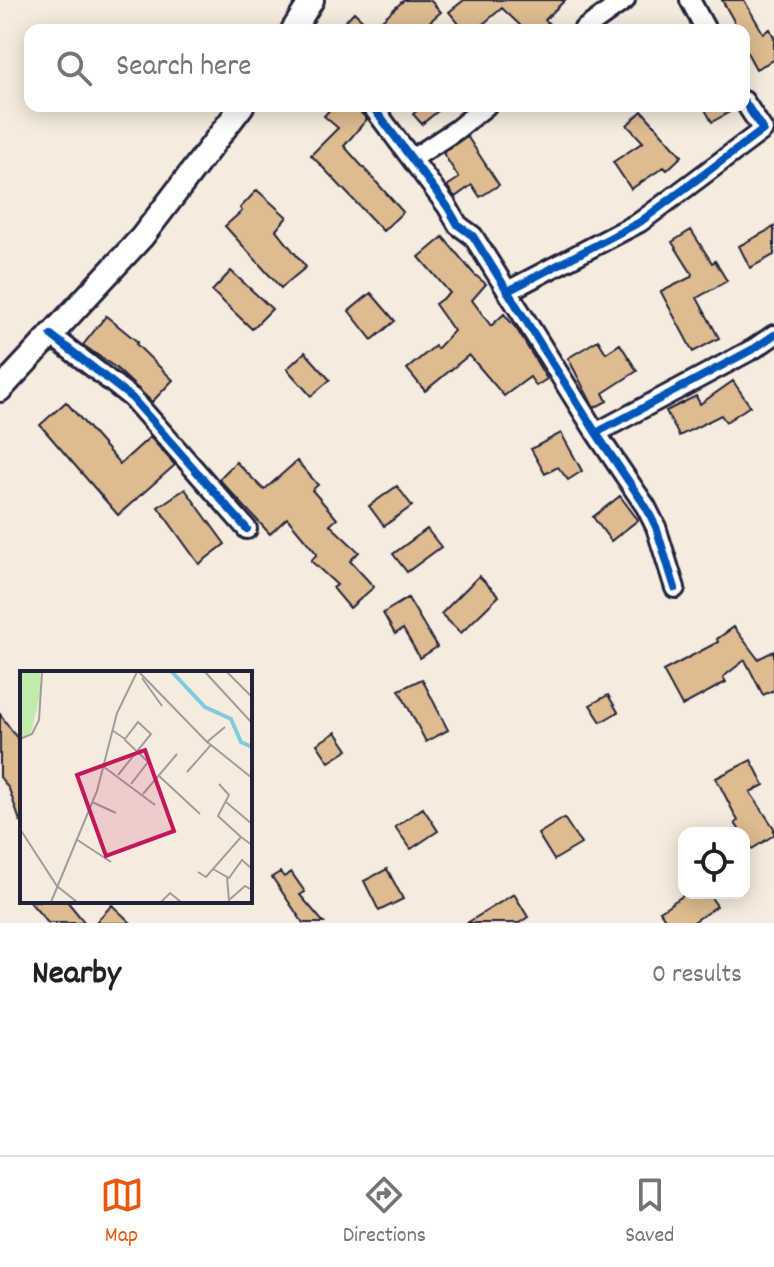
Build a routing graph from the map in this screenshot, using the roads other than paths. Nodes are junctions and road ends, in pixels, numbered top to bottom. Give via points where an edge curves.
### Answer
1 (312, 0) edge
2 (625, 0) edge
3 (690, 0) edge
4 (299, 24) edge
5 (591, 24) edge
6 (703, 24) edge
7 (237, 112) edge
8 (377, 112) edge
9 (478, 112) edge
10 (750, 112) edge
11 (412, 159) junction
12 (508, 291) junction
13 (51, 335) junction
14 (774, 335) edge
15 (0, 390) edge
16 (596, 433) junction
17 (247, 529) dead end
18 (675, 588) dead end

1 - 4 main road
2 - 5 street
3 - 6 street
7 - 13 main road via 142,237
8 - 11 street
9 - 11 street
10 - 12 street via 763,130 640,222
11 - 12 street via 458,225 473,236
12 - 16 street
13 - 15 main road
13 - 17 street via 132,398
14 - 16 street
16 - 18 street via 656,527

